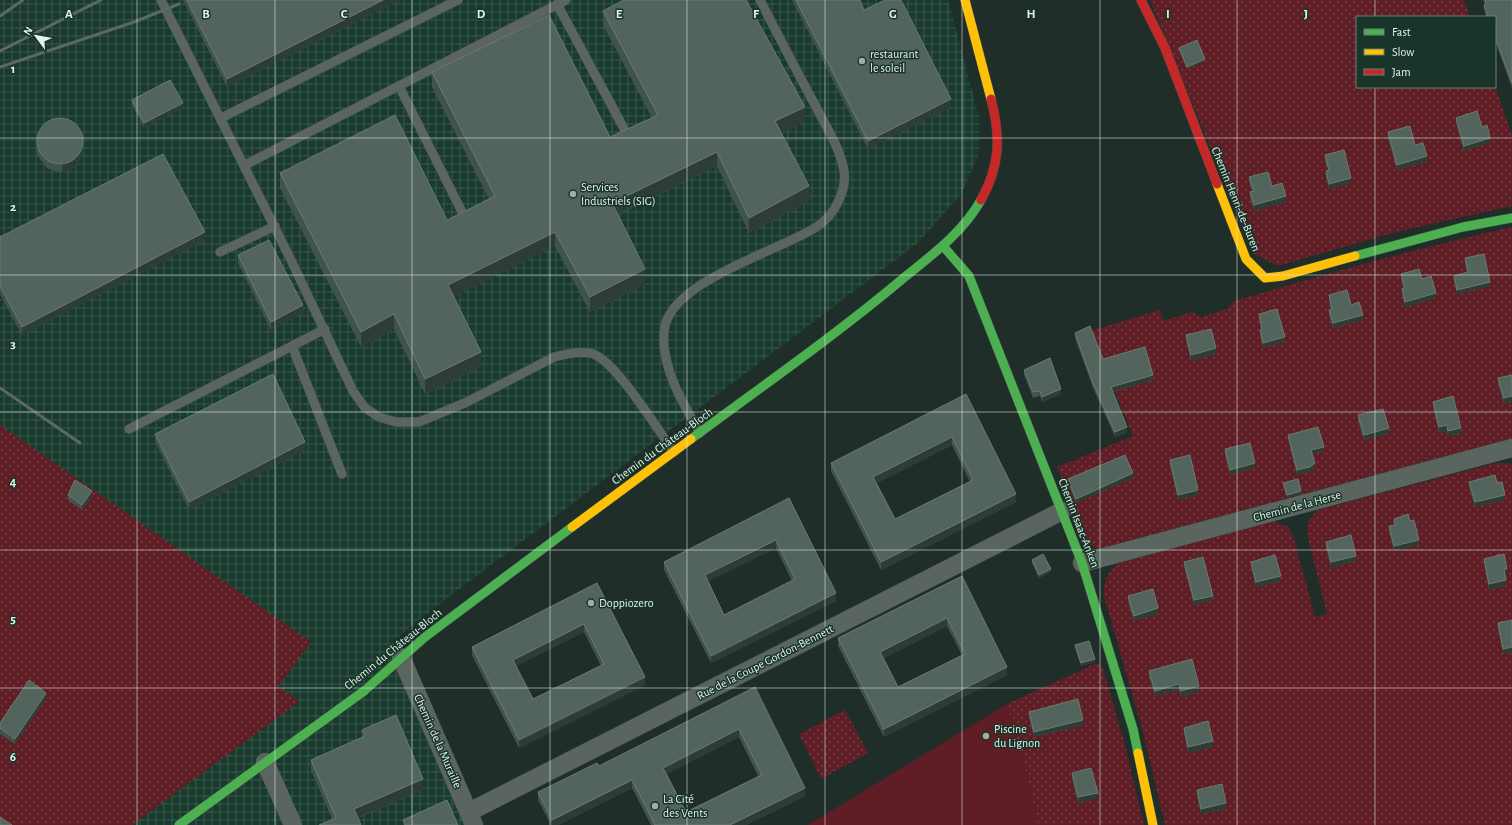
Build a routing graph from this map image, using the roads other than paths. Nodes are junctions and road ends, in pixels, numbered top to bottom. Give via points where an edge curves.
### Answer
1 (161, 0) edge
2 (458, 0) edge
3 (566, 0) edge
4 (760, 0) edge
5 (965, 0) edge
6 (1141, 0) edge
7 (557, 4) junction
8 (399, 86) junction
9 (221, 118) junction
10 (628, 136) edge
11 (245, 165) junction
12 (465, 218) edge
13 (1512, 218) edge
14 (275, 226) junction
15 (943, 246) junction
16 (220, 252) dead end
17 (325, 329) junction
18 (292, 346) junction
19 (129, 429) dead end
20 (700, 433) junction
21 (1512, 448) edge
22 (674, 452) junction
23 (342, 474) dead end
24 (1062, 510) junction
25 (1082, 563) junction
26 (401, 657) junction
27 (265, 762) junction
28 (472, 818) edge
29 (179, 825) edge
30 (293, 825) edge
31 (1153, 825) edge

1 - 9 lane
2 - 9 lane
3 - 7 lane
4 - 20 lane via 835,144 844,172 842,191 833,211 818,226 730,269 686,294 672,308 664,331 667,359 678,395
5 - 15 street, Chemin du Château-Bloch via 994,113 998,155 993,177 984,197
6 - 13 street, Chemin Henri-de-Buren via 1165,48 1246,259 1264,278 1283,276 1463,227
7 - 8 lane
7 - 10 lane
8 - 11 lane
8 - 12 lane
9 - 11 lane
11 - 14 lane
14 - 16 lane
14 - 17 lane
15 - 20 street, Chemin du Château-Bloch via 870,306
15 - 24 street, Chemin Isaac-Anken via 969,276
17 - 18 lane
17 - 22 lane via 353,391 365,408 379,417 396,422 419,422 467,402 554,357 568,353 591,353 608,363
18 - 19 lane
18 - 23 lane
20 - 22 street, Chemin du Château-Bloch
21 - 25 street, Chemin de la Herse
22 - 26 street, Chemin du Château-Bloch
24 - 25 street, Chemin Isaac-Anken
24 - 28 street, Rue de la Coupe Gordon-Bennett
25 - 31 street, Chemin Isaac-Anken via 1133,729
26 - 27 street, Chemin du Château-Bloch via 364,691
26 - 28 street, Chemin de la Muraille
27 - 29 street, Chemin du Château-Bloch
27 - 30 street

